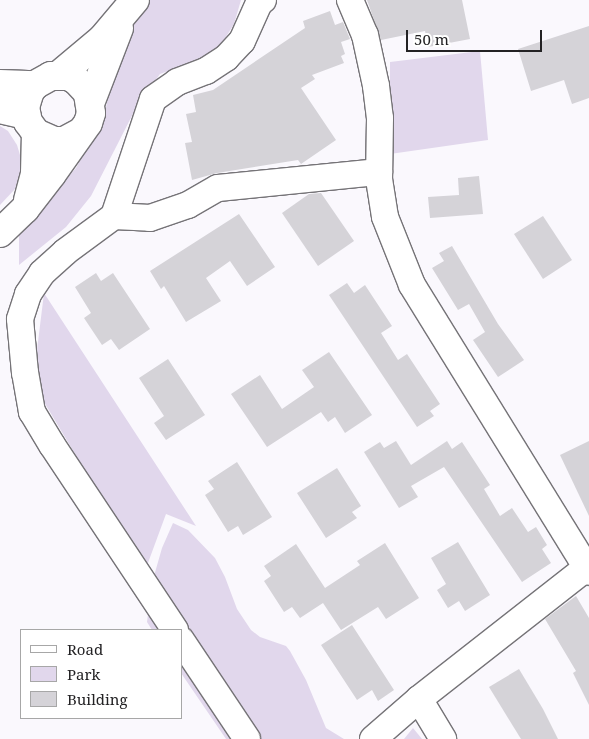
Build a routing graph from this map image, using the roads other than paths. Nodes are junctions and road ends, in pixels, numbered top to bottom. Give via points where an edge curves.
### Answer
1 (263, 0) edge
2 (350, 0) edge
3 (132, 4) edge
4 (47, 80) junction
5 (0, 84) edge
6 (91, 101) junction
7 (0, 109) edge
8 (31, 124) junction
9 (81, 132) junction
10 (380, 172) junction
11 (25, 209) junction
12 (114, 216) junction
13 (0, 233) edge
14 (588, 570) edge
15 (173, 629) edge
16 (182, 642) edge
17 (419, 699) junction
18 (247, 739) edge
19 (373, 739) edge
20 (442, 739) edge

1 - 12 street via 258,3 242,40 226,58 206,71 177,82 153,99
2 - 10 street via 365,34 376,86 380,118
3 - 4 main road via 102,38
3 - 6 main road via 112,42
4 - 5 main road
4 - 6 main road via 76,80
4 - 8 main road via 27,99
6 - 9 main road via 90,118
7 - 8 main road
8 - 9 main road via 54,141 73,138
8 - 11 main road via 35,173
9 - 11 main road
10 - 12 street via 218,188 188,204 150,218
10 - 14 street via 385,217 412,285
11 - 13 main road
12 - 15 street via 65,252 42,273 28,294 20,319 25,373 32,412
14 - 17 street
16 - 18 street
17 - 19 street
17 - 20 street

